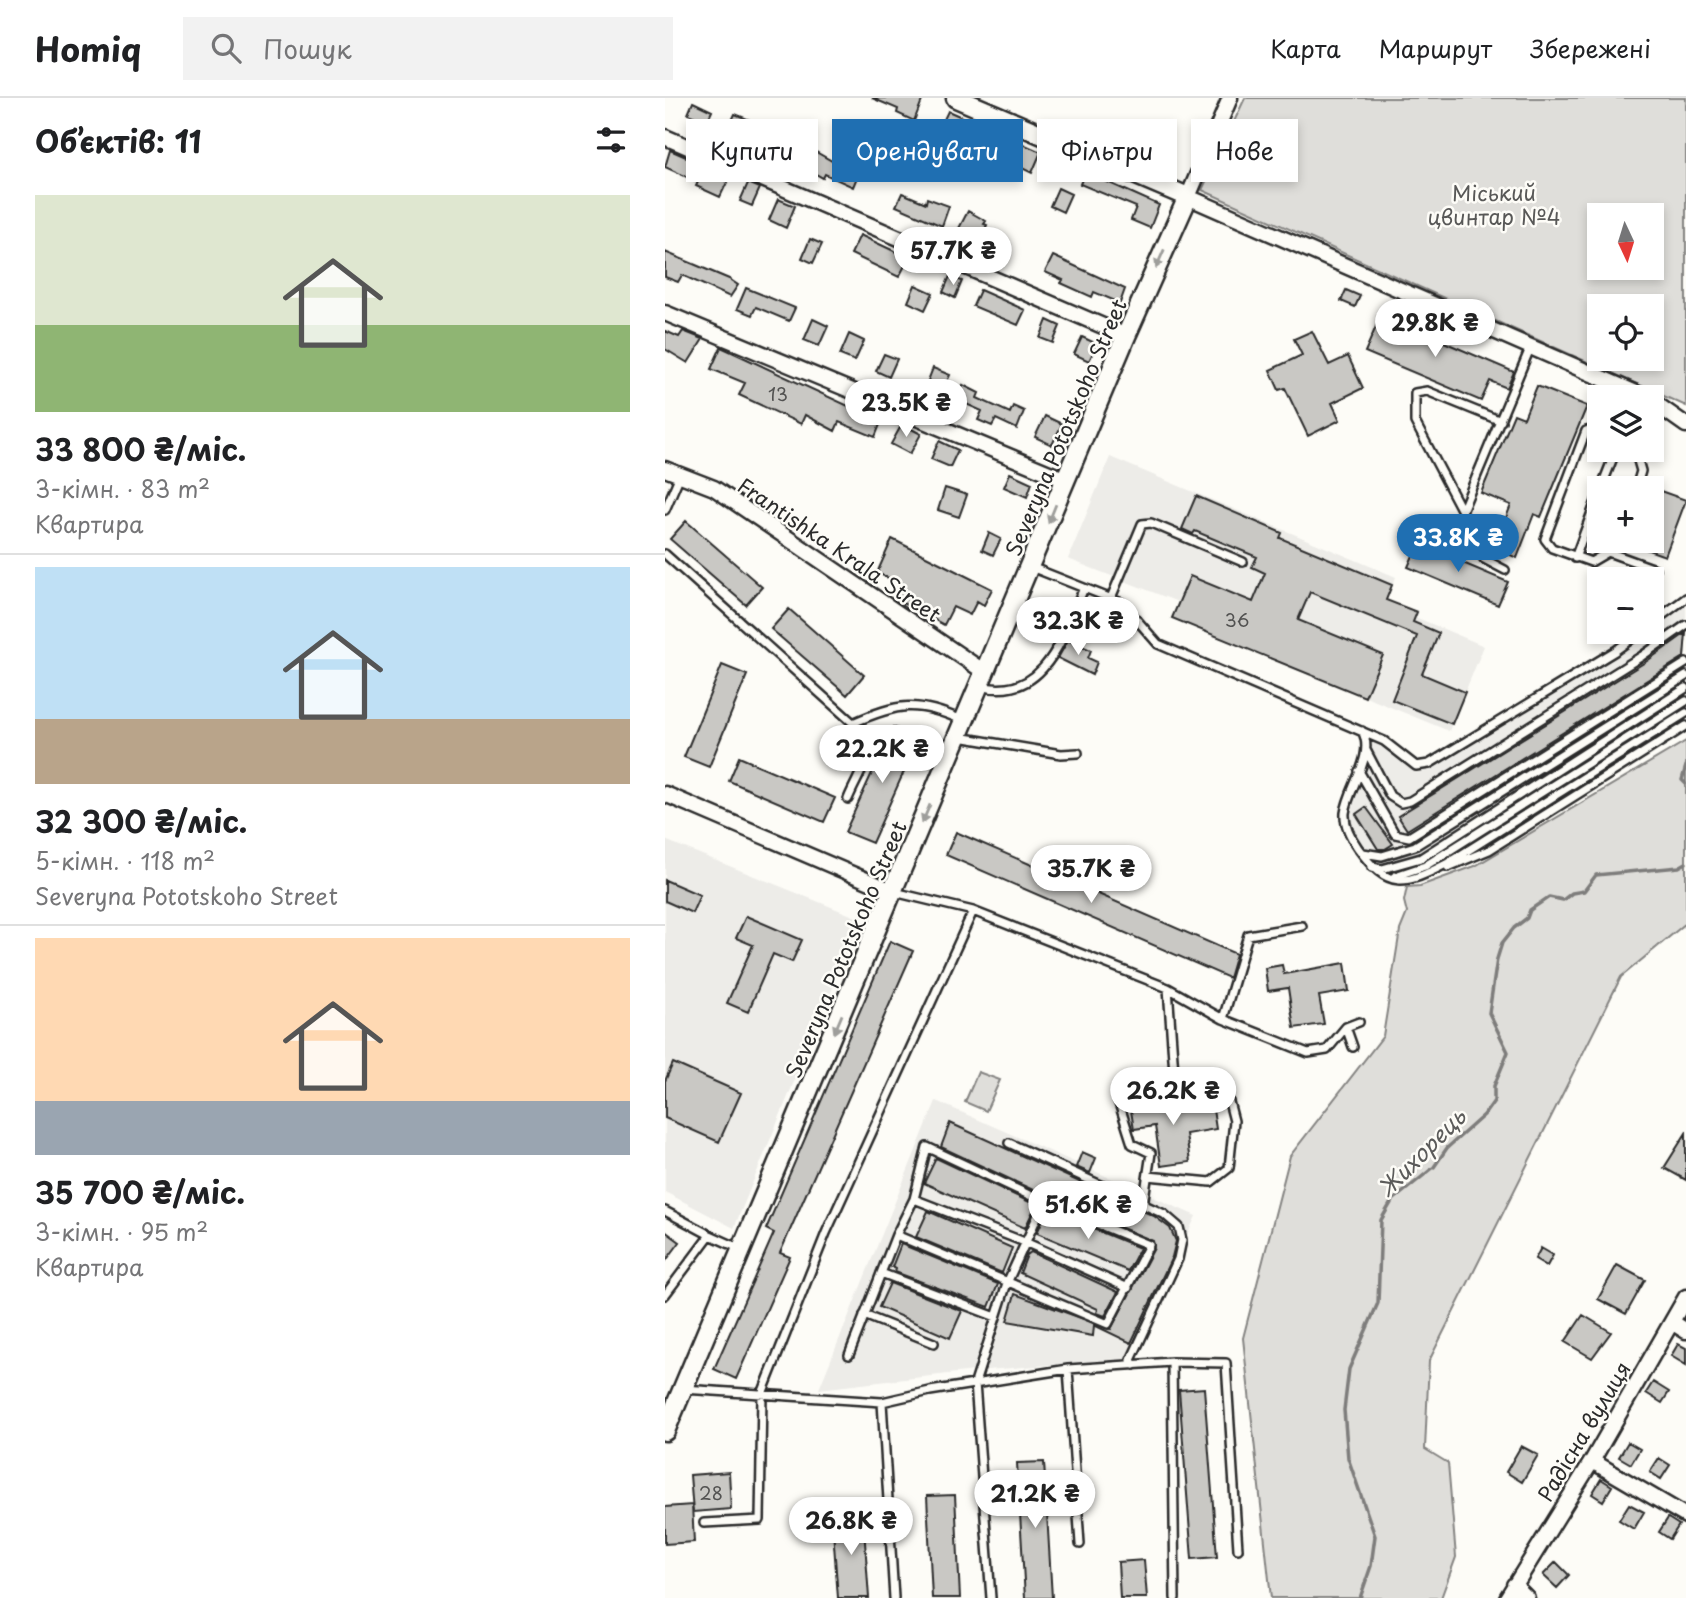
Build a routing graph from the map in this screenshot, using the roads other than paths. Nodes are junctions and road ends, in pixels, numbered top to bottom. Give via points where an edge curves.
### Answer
1 (1230, 98) edge
2 (964, 100) edge
3 (665, 137) edge
4 (1188, 197) junction
5 (665, 313) edge
6 (1126, 336) junction
7 (1531, 346) junction
8 (1615, 385) edge
9 (1664, 409) edge
10 (1501, 421) junction
11 (1686, 425) edge
12 (1587, 431) edge
13 (665, 469) edge
14 (680, 475) junction
15 (1066, 480) junction
16 (665, 510) edge
17 (1462, 511) junction
18 (1587, 527) edge
19 (1606, 553) edge
20 (1611, 553) edge
21 (665, 554) edge
22 (1576, 558) junction
23 (1243, 562) dead end
24 (1031, 567) junction
25 (1649, 567) edge
26 (1505, 570) dead end
27 (1084, 588) junction
28 (1111, 598) junction
29 (1686, 598) edge
30 (1664, 614) edge
31 (1686, 625) edge
32 (1625, 644) edge
33 (1686, 663) edge
34 (1686, 676) edge
35 (983, 680) junction
36 (1686, 688) edge
37 (1686, 701) edge
38 (1686, 713) edge
39 (853, 723) junction
40 (1686, 726) edge
41 (962, 729) junction
42 (1361, 731) junction
43 (1365, 750) junction
44 (1078, 752) dead end
45 (1359, 770) junction
46 (665, 794) edge
47 (848, 799) dead end
48 (1360, 850) junction
49 (1371, 867) junction
50 (1427, 874) junction
51 (1384, 878) junction
52 (894, 892) junction
53 (973, 911) junction
54 (1302, 926) dead end
55 (1168, 988) junction
56 (1223, 1019) junction
57 (1359, 1022) dead end
58 (1346, 1027) junction
59 (1353, 1047) dead end
60 (1175, 1087) junction
61 (1009, 1143) dead end
62 (1148, 1176) junction
63 (914, 1199) junction
64 (1044, 1202) junction
65 (1143, 1205) junction
66 (665, 1211) edge
67 (896, 1235) junction
68 (710, 1236) junction
69 (1027, 1243) junction
70 (742, 1249) junction
71 (881, 1273) junction
72 (1007, 1283) junction
73 (1128, 1288) junction
74 (665, 1295) edge
75 (1686, 1297) edge
76 (864, 1315) junction
77 (996, 1317) junction
78 (1672, 1322) junction
79 (1686, 1331) edge
80 (934, 1343) dead end
81 (849, 1355) dead end
82 (1172, 1362) junction
83 (1133, 1365) junction
84 (1068, 1369) junction
85 (975, 1383) junction
86 (683, 1389) junction
87 (762, 1394) junction
88 (882, 1402) junction
89 (666, 1424) edge
90 (1592, 1461) junction
91 (1686, 1516) edge
92 (704, 1523) dead end
93 (1080, 1544) dead end
94 (1238, 1549) dead end
95 (1511, 1592) edge
96 (894, 1598) edge
97 (991, 1598) edge
98 (1175, 1598) edge
99 (1527, 1598) edge

1 - 4 street, Severyna Pototskoho Street
2 - 4 street
3 - 6 street
4 -> 6 street, Severyna Pototskoho Street
4 - 7 street
5 - 15 street
6 - 15 street, Severyna Pototskoho Street
7 - 8 street
7 - 10 lane
9 - 11 street
10 - 17 lane
10 - 17 lane via 1427,390 1415,393 1415,422
12 - 22 lane via 1546,532 1547,544
13 - 14 street, Frantishka Krala Street
14 - 16 lane
14 - 35 street, Frantishka Krala Street via 714,488
15 -> 24 street, Severyna Pototskoho Street
17 - 26 lane via 1484,559
18 - 22 lane
19 - 22 lane via 1591,562
20 - 25 lane
21 - 39 lane
23 - 28 lane via 1151,523 1142,524
24 - 27 lane
24 - 35 street, Severyna Pototskoho Street
27 - 28 lane
27 - 35 lane via 1046,668 1015,685 991,689
28 - 42 lane via 1131,610 1159,644
29 - 30 lane
31 - 43 lane via 1410,801 1401,803 1389,796
32 - 42 lane via 1429,764 1409,764 1390,745
33 - 45 lane via 1409,837 1395,834
34 - 48 lane via 1415,846 1382,856
35 - 41 street, Severyna Pototskoho Street
36 - 49 lane via 1421,858 1382,869
37 - 51 lane via 1425,866
38 - 50 lane
39 - 41 lane via 879,711 912,705 938,709
39 - 47 lane via 866,736 868,748
40 - 50 lane via 1489,850
41 - 44 lane via 1061,754
41 -> 52 street, Severyna Pototskoho Street
42 - 43 lane
43 - 45 lane
45 - 48 lane via 1345,815
46 - 52 street
48 - 49 lane
49 - 51 lane
50 - 51 lane
52 - 53 lane
52 -> 70 street, Severyna Pototskoho Street
53 - 55 lane
53 - 87 lane via 826,1233
54 - 56 lane via 1248,934
55 - 56 lane
55 - 60 lane
56 - 58 lane via 1308,1053 1327,1050
57 - 58 lane
58 - 59 lane
60 - 62 lane via 1128,1087 1118,1100 1132,1144 1151,1153
60 - 62 lane via 1228,1098 1234,1121 1229,1168 1211,1182
61 - 65 lane
62 - 65 lane
63 - 64 lane via 927,1147
63 - 67 lane
63 - 69 lane
64 - 69 lane
64 - 73 lane via 1149,1245
65 - 83 lane via 1179,1227 1182,1240 1178,1259 1131,1360
66 - 68 lane
67 - 71 lane
67 - 72 lane
68 - 70 lane
68 - 74 lane
69 - 72 lane
69 - 73 lane
70 - 86 street, Severyna Pototskoho Street
71 - 76 lane
71 - 77 lane
72 - 73 lane via 1108,1324
72 - 77 lane
75 - 78 street, Радісна вулиця
76 - 80 lane
76 - 81 lane
77 - 85 lane
78 - 79 street
78 - 90 street, Радісна вулиця
82 - 83 lane
82 - 94 lane via 1226,1363
82 - 98 lane
83 - 84 lane
84 - 85 lane
84 - 93 lane
85 - 88 lane
85 - 97 lane
86 - 87 lane
86 - 89 street, Severyna Pototskoho Street
87 - 88 lane
87 - 92 lane via 760,1520
88 - 96 lane
90 - 91 street
90 - 95 street, Радісна вулиця
95 - 99 street, Радісна вулиця

